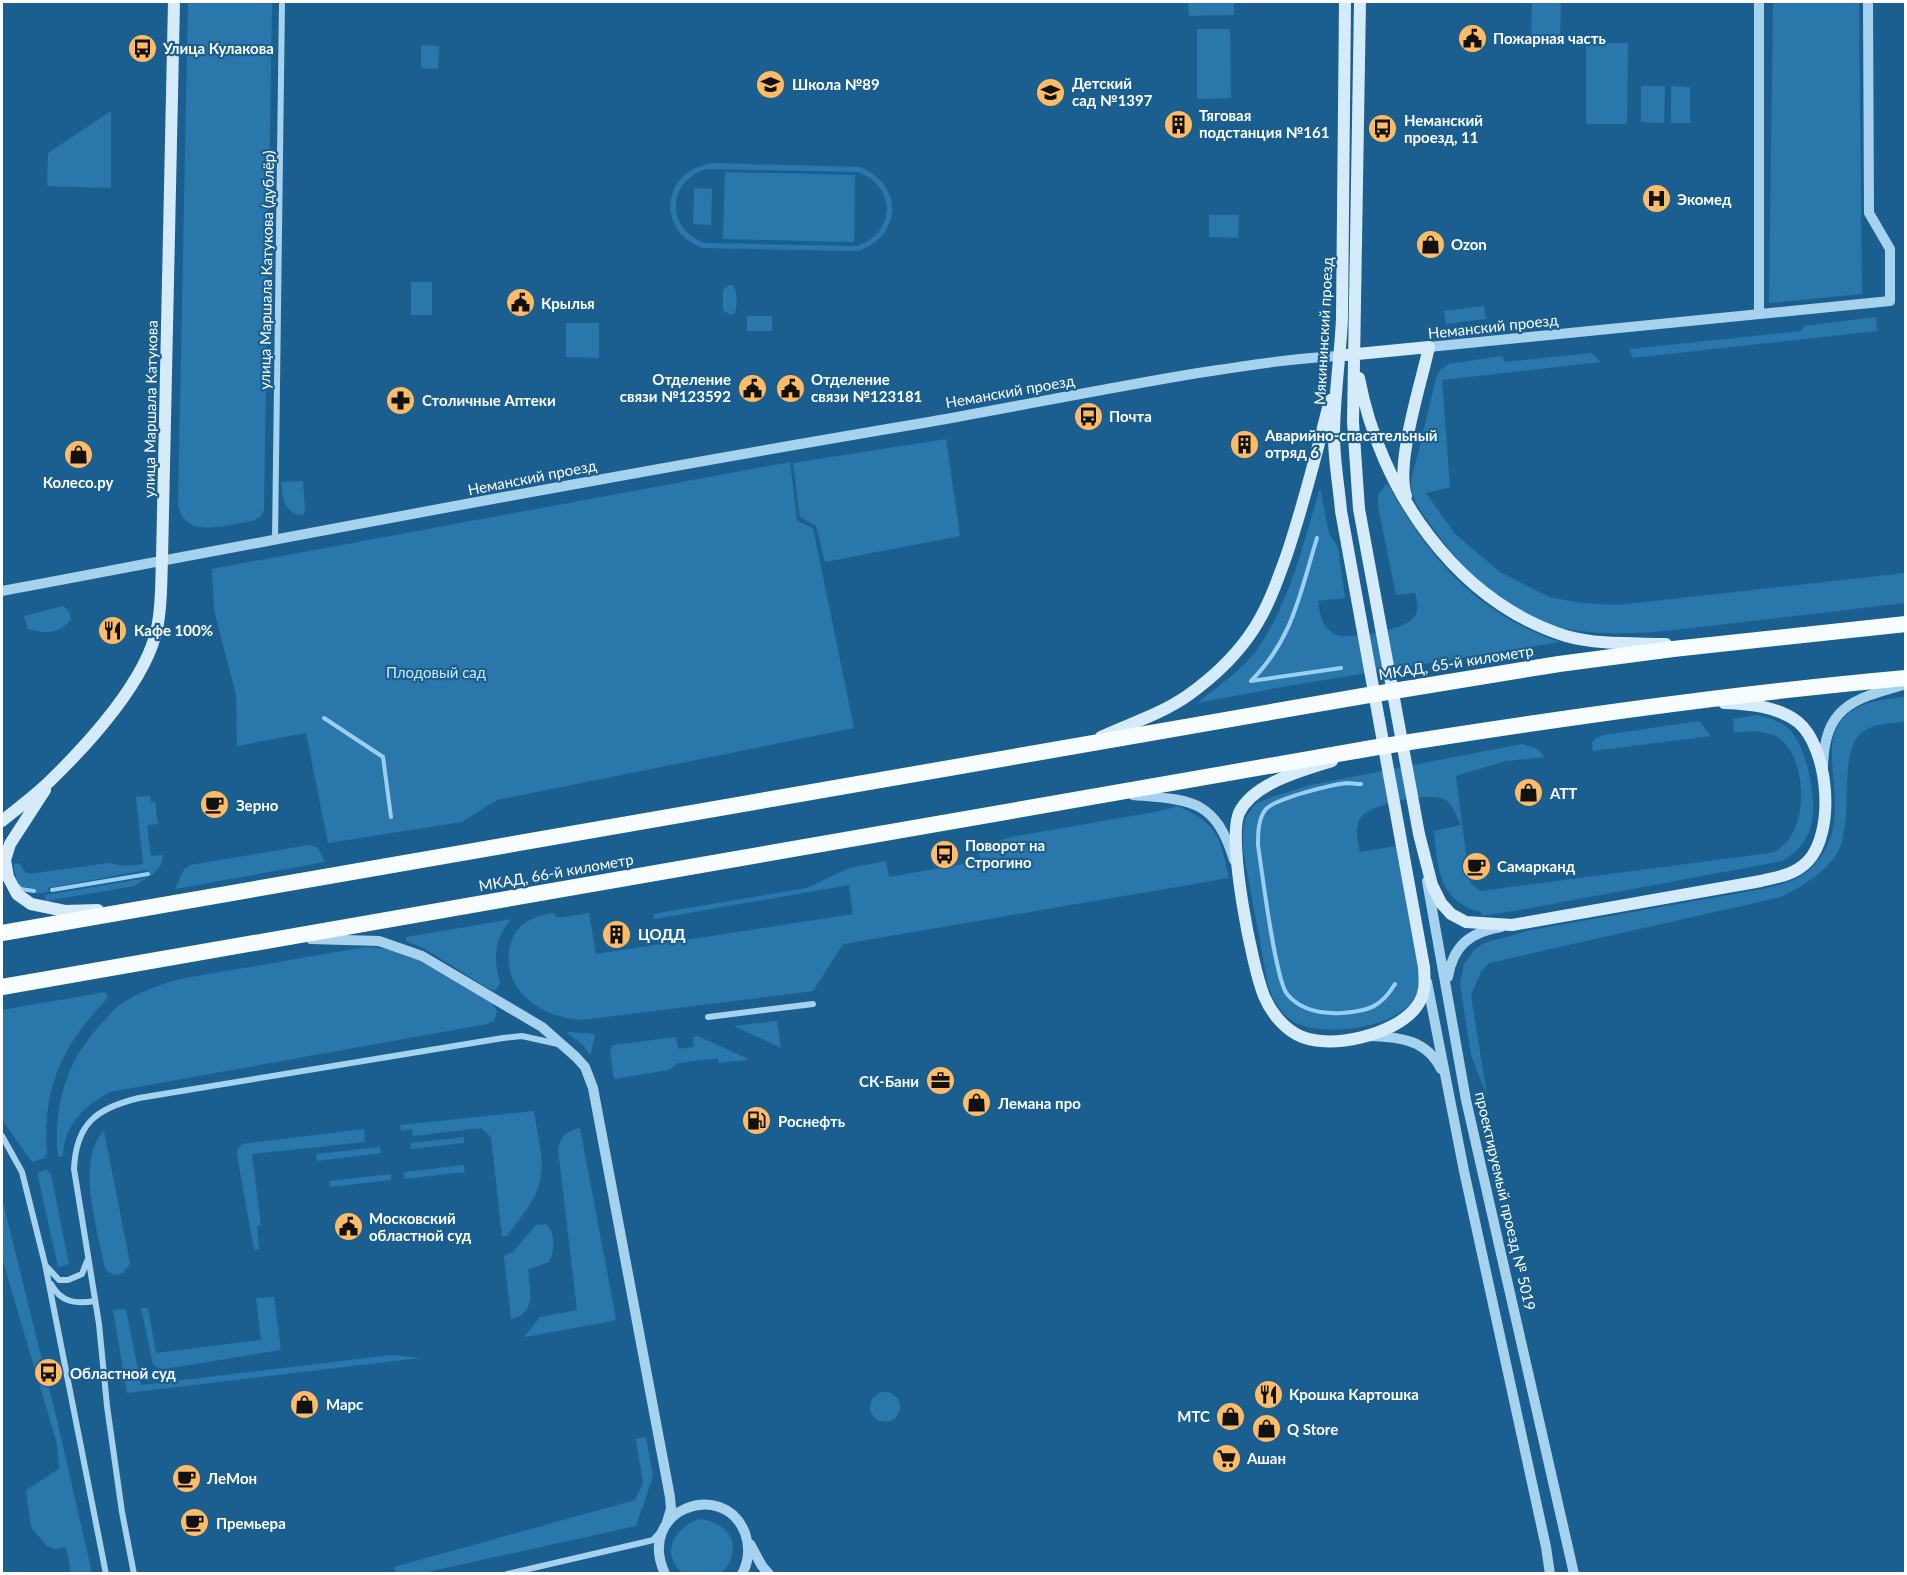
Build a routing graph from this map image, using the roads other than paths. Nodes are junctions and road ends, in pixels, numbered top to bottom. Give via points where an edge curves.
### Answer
1 (174, 2) edge
2 (282, 2) edge
3 (1345, 2) edge
4 (1360, 2) edge
5 (1759, 2) edge
6 (1868, 2) edge
7 (1759, 314) junction
8 (1429, 347) junction
9 (1355, 355) junction
10 (1340, 356) junction
11 (1336, 377) junction
12 (1334, 438) junction
13 (1317, 452) junction
14 (1355, 463) junction
15 (1410, 508) junction
16 (275, 539) junction
17 (162, 560) junction
18 (2, 591) edge
19 (1905, 624) edge
20 (1703, 646) junction
21 (1905, 678) edge
22 (1905, 684) edge
23 (1686, 702) junction
24 (1080, 745) junction
25 (1372, 748) junction
26 (1823, 781) junction
27 (50, 782) junction
28 (1117, 793) junction
29 (2, 821) edge
30 (1419, 834) junction
31 (1237, 868) junction
32 (132, 910) junction
33 (1512, 925) junction
34 (2, 933) edge
35 (254, 943) junction
36 (1424, 967) junction
37 (2, 987) edge
38 (1449, 999) junction
39 (813, 1004) dead end
40 (708, 1017) dead end
41 (1367, 1036) junction
42 (567, 1047) junction
43 (1446, 1078) junction
44 (2, 1136) edge
45 (88, 1256) junction
46 (45, 1264) junction
47 (48, 1278) junction
48 (95, 1301) junction
49 (664, 1527) junction
50 (748, 1540) junction
51 (106, 1574) edge
52 (134, 1574) edge
53 (507, 1574) edge
54 (665, 1574) edge
55 (742, 1574) edge
56 (769, 1574) edge
57 (1550, 1574) edge
58 (1574, 1574) edge

1 - 17 main road, улица Маршала Катукова
2 - 16 street, улица Маршала Катукова (дублёр)
3 - 10 main road, Мякининский проезд
4 - 9 main road, Мякининский проезд
5 - 7 street
6 - 7 street, Неманский проезд via 1869,213 1890,249 1890,301
7 - 8 street, Неманский проезд
8 - 9 main road, Неманский проезд
8 - 15 main road via 1403,468
9 - 10 main road, Неманский проезд
9 - 14 main road, Мякининский проезд
9 - 15 main road via 1377,446
10 - 11 main road, Мякининский проезд
10 - 16 street, Неманский проезд via 1291,358 1155,380
11 - 12 main road, Мякининский проезд
11 - 13 main road
12 - 13 main road via 1325,441
12 - 14 main road via 1347,441
12 - 36 main road, Мякининский проезд via 1341,511
13 - 24 main road via 1278,579 1250,635 1207,681 1184,698
14 - 30 main road, Мякининский проезд via 1359,509
15 - 20 main road via 1468,579 1490,599 1539,626 1569,637
16 - 17 street, Неманский проезд
17 - 18 street, Неманский проезд
17 - 27 main road, улица Маршала Катукова via 157,629 148,656 106,719
19 - 20 highway, МКАД, 65-й километр
20 - 24 highway, МКАД, 65-й километр via 1536,668
21 - 23 highway
22 - 26 street via 1858,699 1843,710 1827,735
23 - 25 highway
23 - 26 main road, Мякининский проезд via 1766,707 1785,714 1810,737
24 - 32 highway, МКАД, 65-й километр
25 - 28 highway
25 - 31 main road via 1300,771 1251,797 1239,812 1235,827
26 - 33 main road, Мякининский проезд via 1823,831 1816,849 1808,862 1785,876
27 - 29 main road, улица Маршала Катукова
27 - 32 main road, улица Маршала Катукова via 10,844 5,860 17,894 32,904 65,911
28 - 31 street via 1196,804 1212,815 1222,829
28 - 35 highway, МКАД, 66-й километр
30 - 33 main road, Мякининский проезд via 1432,885 1451,914 1466,922
30 - 38 street, проектируемый проезд № 5019
31 - 41 main road via 1259,981 1272,1012 1296,1034 1310,1039
32 - 34 highway
33 - 38 street via 1487,929 1458,948 1448,976
35 - 37 highway, МКАД, 66-й километр
35 - 42 street via 349,939 403,948 542,1027
36 - 41 main road via 1425,990 1417,1006 1406,1018
36 - 43 street
38 - 58 street, проектируемый проезд № 5019 via 1466,1100
39 - 40 street
41 - 43 street via 1391,1037 1420,1045
42 - 45 street via 522,1036 502,1038 114,1104 87,1124 75,1152 74,1169
42 - 49 street via 585,1067 593,1088 670,1497 671,1509
43 - 57 street
44 - 46 street via 22,1172
45 - 46 street via 82,1274 68,1280 59,1280
45 - 48 street
46 - 47 street
47 - 48 street via 59,1296 69,1302
47 - 51 street
48 - 52 street
49 - 50 street via 685,1508 711,1505 735,1517
49 - 53 street via 653,1540
49 - 54 street via 658,1546
50 - 55 street via 749,1554
50 - 56 street

